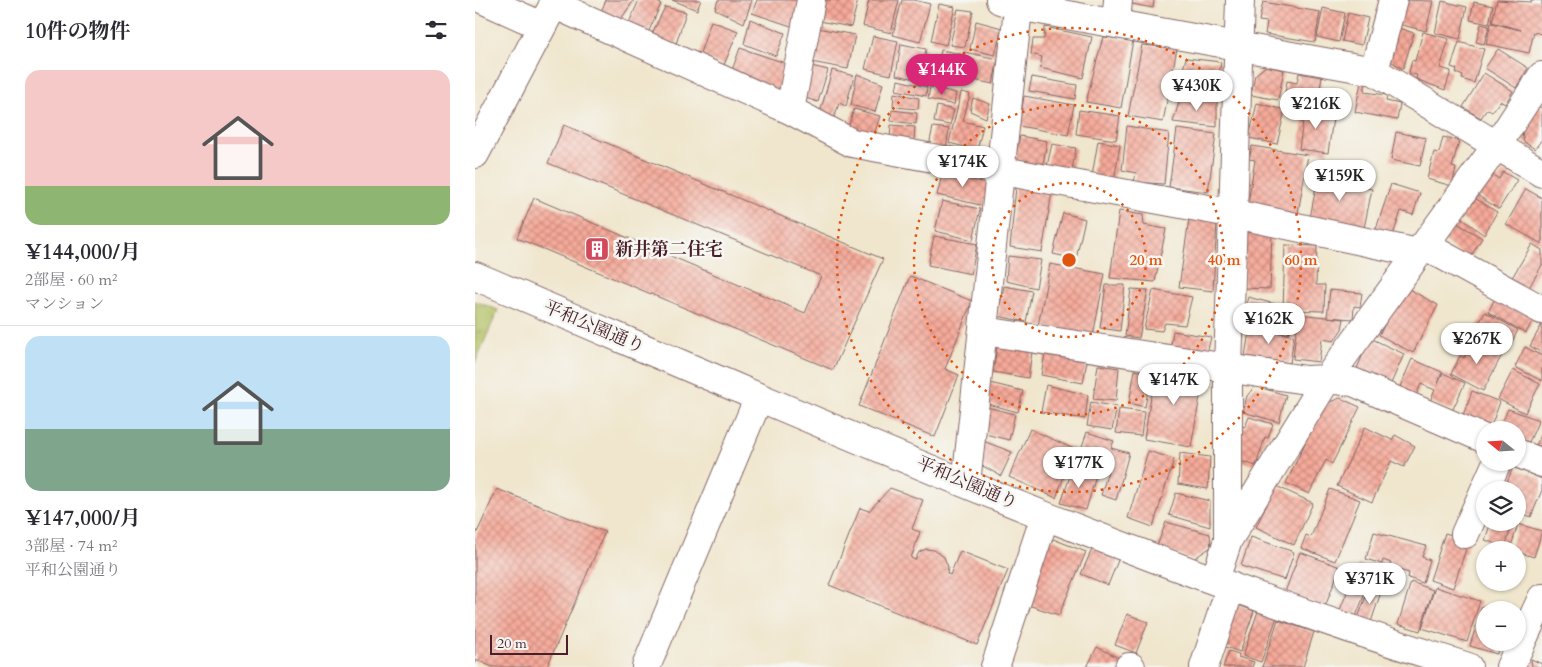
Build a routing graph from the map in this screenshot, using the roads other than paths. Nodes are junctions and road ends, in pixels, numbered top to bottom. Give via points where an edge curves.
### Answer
1 (484, 0) edge
2 (811, 0) edge
3 (1240, 0) edge
4 (1393, 0) edge
5 (1012, 2) edge
6 (550, 10) edge
7 (1117, 11) edge
8 (1238, 44) junction
9 (1374, 70) junction
10 (1539, 87) edge
11 (790, 110) junction
12 (1497, 145) junction
13 (475, 154) edge
14 (1002, 171) junction
15 (1542, 173) edge
16 (1235, 214) junction
17 (1421, 249) junction
18 (475, 276) edge
19 (1542, 310) edge
20 (984, 331) junction
21 (1229, 368) junction
22 (1327, 379) junction
23 (759, 397) junction
24 (1476, 435) edge
25 (1526, 457) edge
26 (1542, 464) edge
27 (1493, 471) edge
28 (966, 483) junction
29 (1045, 516) junction
30 (1465, 534) dead end
31 (1228, 540) junction
32 (1223, 583) junction
33 (1542, 598) edge
34 (646, 667) edge
35 (995, 667) edge
36 (1204, 667) edge
37 (1469, 667) edge
38 (1510, 667) edge

1 - 6 street
2 - 11 street
3 - 8 street
4 - 9 street
5 - 7 street
5 - 14 street
6 - 11 street
6 - 13 street
7 - 8 street
8 - 9 street
8 - 16 street
9 - 12 street
10 - 12 street
11 - 14 street via 852,143
12 - 15 street
12 - 17 street
14 - 16 street
14 - 20 street
16 - 17 street
16 - 21 street
17 - 19 street
17 - 22 street
18 - 23 street, 平和公園通り
20 - 21 street
20 - 28 street
21 - 22 street via 1306,380
21 - 31 street
22 - 24 street via 1353,382
22 - 31 street
23 - 28 street, 平和公園通り
23 - 34 street
25 - 26 street
27 - 30 street
28 - 29 street, 平和公園通り
29 - 32 street, 平和公園通り
29 - 35 street
31 - 32 street
32 - 36 street
32 - 37 street, 平和公園通り via 1378,639
33 - 38 street

